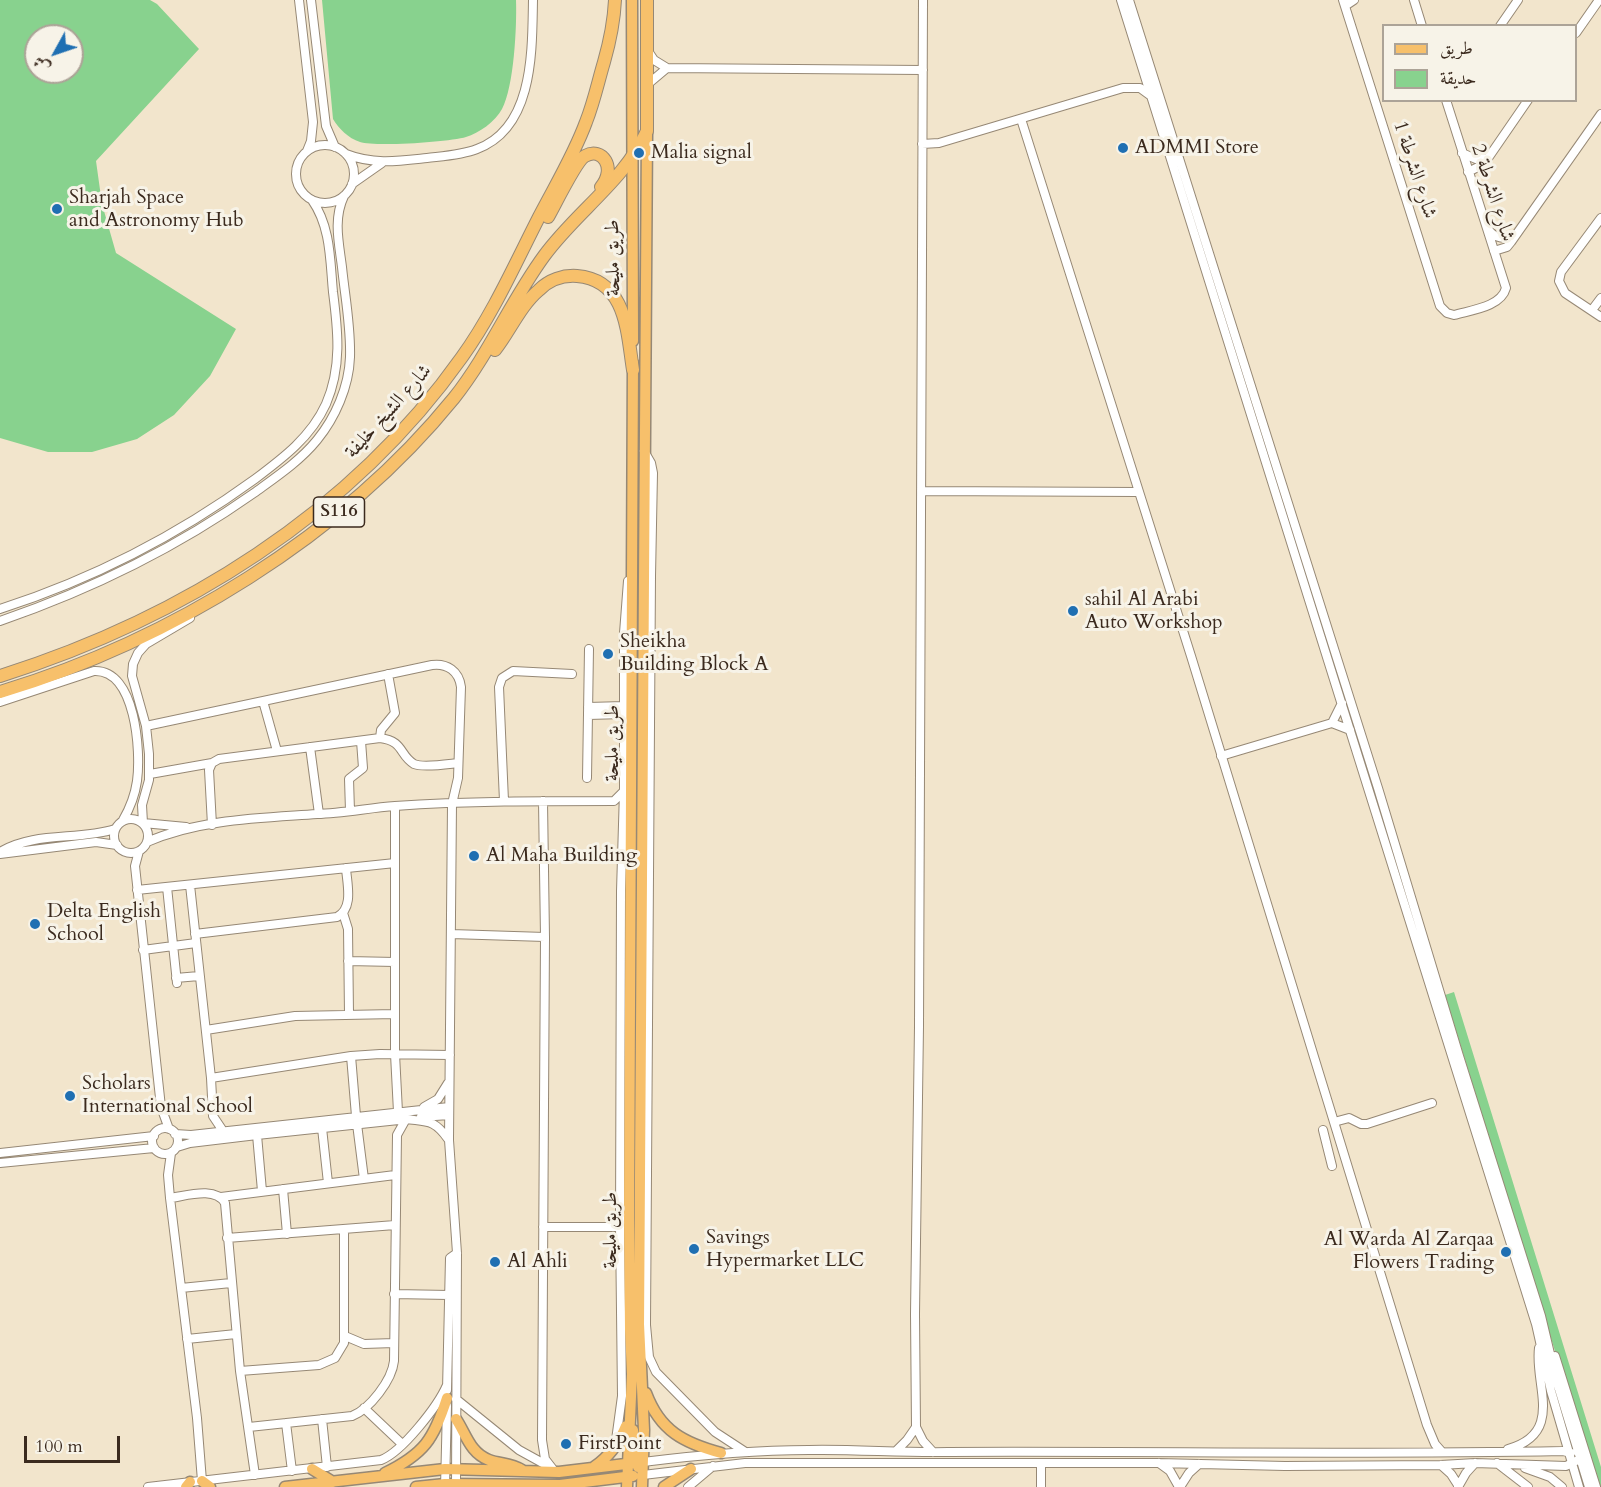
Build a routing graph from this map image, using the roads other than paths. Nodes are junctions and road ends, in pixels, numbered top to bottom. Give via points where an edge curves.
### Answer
1 (299, 0) edge
2 (311, 0) edge
3 (533, 0) edge
4 (608, 0) edge
5 (615, 0) edge
6 (632, 0) edge
7 (648, 0) edge
8 (923, 0) edge
9 (1121, 0) edge
10 (1129, 0) edge
11 (1354, 0) edge
12 (1414, 0) edge
13 (1518, 0) edge
14 (1599, 0) edge
15 (1344, 3) edge
16 (1421, 24) edge
17 (1501, 24) edge
18 (1577, 30) edge
19 (648, 51) junction
20 (603, 63) junction
21 (667, 68) junction
22 (923, 70) junction
23 (648, 84) junction
24 (1152, 96) junction
25 (1527, 102) edge
26 (1449, 105) edge
27 (1601, 114) edge
28 (1021, 119) junction
29 (647, 131) junction
30 (922, 144) junction
31 (335, 147) junction
32 (307, 151) junction
33 (1462, 153) junction
34 (346, 154) junction
35 (631, 159) junction
36 (1485, 161) junction
37 (382, 162) junction
38 (1467, 169) junction
39 (352, 184) junction
40 (1473, 187) junction
41 (344, 196) junction
42 (312, 200) junction
43 (580, 213) junction
44 (1601, 218) edge
45 (1486, 227) junction
46 (1512, 240) junction
47 (1493, 248) junction
48 (1499, 266) junction
49 (500, 292) junction
50 (1503, 295) joint
51 (1601, 298) edge
52 (1592, 310) junction
53 (1601, 317) edge
54 (479, 362) junction
55 (633, 370) junction
56 (921, 491) junction
57 (1138, 492) junction
58 (632, 569) junction
59 (209, 602) junction
60 (0, 609) edge
61 (0, 621) edge
62 (589, 649) dead end
63 (388, 674) junction
64 (572, 674) dead end
65 (0, 676) edge
66 (0, 692) edge
67 (263, 701) junction
68 (0, 702) edge
69 (1342, 703) junction
70 (624, 710) junction
71 (588, 711) junction
72 (1332, 723) junction
73 (146, 726) junction
74 (1350, 730) junction
75 (380, 738) junction
76 (361, 741) junction
77 (310, 747) junction
78 (277, 751) junction
79 (1221, 756) junction
80 (212, 763) junction
81 (458, 763) junction
82 (150, 774) junction
83 (588, 778) dead end
84 (624, 791) junction
85 (504, 801) junction
86 (543, 801) junction
87 (614, 801) junction
88 (452, 804) junction
89 (395, 806) junction
90 (350, 811) junction
91 (623, 812) junction
92 (319, 814) junction
93 (123, 820) junction
94 (143, 823) junction
95 (212, 825) junction
96 (198, 827) junction
97 (115, 829) junction
98 (147, 842) junction
99 (120, 848) junction
100 (139, 851) junction
101 (0, 853) edge
102 (395, 863) junction
103 (135, 866) junction
104 (346, 868) junction
105 (190, 885) junction
106 (167, 887) junction
107 (137, 890) junction
108 (621, 891) junction
109 (630, 901) junction
110 (343, 913) junction
111 (451, 934) junction
112 (545, 937) junction
113 (196, 938) junction
114 (173, 945) junction
115 (143, 950) junction
116 (348, 961) junction
117 (395, 962) junction
118 (199, 976) junction
119 (630, 981) junction
120 (622, 995) junction
121 (349, 1014) junction
122 (395, 1014) junction
123 (206, 1030) junction
124 (395, 1054) junction
125 (450, 1054) junction
126 (351, 1056) junction
127 (211, 1078) junction
128 (450, 1080) junction
129 (1432, 1104) dead end
130 (161, 1107) junction
131 (449, 1111) junction
132 (403, 1114) junction
133 (213, 1116) junction
134 (356, 1120) junction
135 (382, 1122) junction
136 (1334, 1122) junction
137 (322, 1128) junction
138 (1323, 1130) dead end
139 (223, 1131) junction
140 (172, 1132) junction
141 (204, 1133) junction
142 (154, 1135) junction
143 (257, 1135) junction
144 (449, 1140) junction
145 (396, 1141) junction
146 (156, 1149) junction
147 (174, 1150) junction
148 (1343, 1150) junction
149 (0, 1153) edge
150 (1329, 1155) junction
151 (0, 1163) edge
152 (1332, 1166) dead end
153 (168, 1175) junction
154 (395, 1175) junction
155 (364, 1179) junction
156 (328, 1184) junction
157 (283, 1189) junction
158 (262, 1191) junction
159 (221, 1197) junction
160 (170, 1198) junction
161 (644, 1219) junction
162 (395, 1225) junction
163 (543, 1227) junction
164 (620, 1227) junction
165 (344, 1229) junction
166 (287, 1234) junction
167 (227, 1238) junction
168 (457, 1253) junction
169 (231, 1283) junction
170 (181, 1288) junction
171 (394, 1294) junction
172 (449, 1295) junction
173 (1541, 1316) junction
174 (236, 1334) junction
175 (345, 1336) junction
176 (187, 1340) junction
177 (1541, 1342) junction
178 (394, 1343) junction
179 (240, 1371) junction
180 (447, 1385) junction
181 (643, 1385) junction
182 (452, 1399) junction
183 (364, 1408) junction
184 (629, 1417) junction
185 (322, 1419) junction
186 (456, 1419) junction
187 (286, 1423) junction
188 (1427, 1425) junction
189 (249, 1427) junction
190 (916, 1427) junction
191 (542, 1440) junction
192 (402, 1444) junction
193 (613, 1449) junction
194 (744, 1451) junction
195 (896, 1451) junction
196 (933, 1452) junction
197 (1418, 1452) junction
198 (1442, 1452) junction
199 (1497, 1452) junction
200 (1568, 1452) junction
201 (722, 1453) junction
202 (527, 1455) junction
203 (1577, 1460) junction
204 (636, 1463) junction
205 (1041, 1463) junction
206 (1158, 1463) junction
207 (1475, 1463) junction
208 (1497, 1463) junction
209 (1199, 1464) junction
210 (1507, 1464) junction
211 (1441, 1465) junction
212 (713, 1466) junction
213 (327, 1467) junction
214 (593, 1468) junction
215 (312, 1469) junction
216 (450, 1469) junction
217 (691, 1469) junction
218 (555, 1470) junction
219 (292, 1471) junction
220 (524, 1472) junction
221 (255, 1475) junction
222 (378, 1476) junction
223 (634, 1480) edge
224 (333, 1482) junction
225 (206, 1484) edge
226 (188, 1485) edge
227 (594, 1485) edge
228 (450, 1486) edge
229 (511, 1486) edge
230 (1458, 1486) edge
231 (148, 1487) edge
232 (285, 1487) edge
233 (416, 1487) edge
234 (642, 1487) edge
235 (664, 1487) edge
236 (688, 1487) edge
237 (1041, 1487) edge
238 (1180, 1487) edge
239 (1528, 1487) edge
240 (1562, 1487) edge
241 (1579, 1487) edge
242 (1589, 1487) edge
243 (1596, 1487) edge

1 - 32 street via 314,122
2 - 31 street via 326,126
3 - 37 street via 524,96 508,128 489,144 466,153
4 - 20 highway
5 - 20 highway, شارع الشيخ خليفة / S116
6 - 35 main road, طريق مليحة
7 - 19 highway
8 - 22 street
9 - 24 street
10 - 173 street
11 - 15 street
12 - 16 street
13 - 17 street
14 - 18 street
15 - 50 street, شارع الشرطة 1 via 1440,306 1454,315 1494,303
19 - 21 street
19 - 23 highway
20 - 49 highway, شارع الشيخ خليفة / S116 via 581,135
21 - 22 street
21 - 23 street
22 - 30 street
23 - 29 highway
24 - 28 street via 1140,88 1123,88
24 - 69 street
25 - 36 street
26 - 33 street, شارع الشرطة 2
27 - 46 street
28 - 30 street
28 - 57 street
29 - 35 highway, شارع الشيخ خليفة / S116
29 - 161 main road, طريق مليحة via 643,451 647,782
30 - 56 street
31 - 32 street
31 - 34 street
32 - 42 street via 296,173 300,189
33 - 36 street
33 - 38 street, شارع الشرطة 2
34 - 37 street
34 - 39 street via 354,173
35 - 43 highway, شارع الشيخ خليفة / S116
35 - 55 main road, طريق مليحة
36 - 38 street
36 - 40 street
37 - 39 street
38 - 40 street, شارع الشرطة 2
39 - 41 street
40 - 45 street, شارع الشرطة 2
41 - 42 street via 329,203
41 - 61 street via 337,228 350,359 336,410 318,440 270,482 191,534 104,580
42 - 60 street via 326,230 338,360 325,405 309,433 264,472 185,525 89,575
43 - 49 highway via 609,174 604,159 595,154 580,160 509,284
43 - 54 highway, شارع الشيخ خليفة / S116 via 534,270
44 - 52 street via 1568,264 1564,282 1566,289
45 - 46 street via 1499,238
45 - 47 street, شارع الشرطة 2
46 - 47 street
46 - 48 street
47 - 48 street, شارع الشرطة 2
48 - 50 street, شارع الشرطة 2 via 1506,288
49 - 65 highway, شارع الشيخ خليفة / S116 via 463,356 422,409 363,470 295,527 231,572 155,614 62,655
51 - 52 street
52 - 53 street
54 - 55 highway via 494,350 537,291 553,280 572,276 600,283 614,296 623,313
54 - 59 highway, شارع الشيخ خليفة / S116 via 445,408 354,498 291,549
55 - 58 main road, طريق مليحة
56 - 57 street
56 - 190 street
57 - 79 street
58 - 70 street via 627,588
58 - 109 main road, طريق مليحة
59 - 66 highway, شارع الشيخ خليفة / S116 via 92,660
59 - 73 street via 183,623 146,644 135,659 132,676
62 - 71 street
63 - 67 street
63 - 75 street via 395,713 381,730
63 - 81 street via 437,664 455,673 461,687
64 - 85 street via 513,671 502,678 499,687
67 - 73 street
67 - 78 street
68 - 93 street via 94,671 114,676 129,704 139,748 135,791
69 - 72 street
69 - 74 street
70 - 71 street
70 - 84 street
71 - 83 street
72 - 74 street
72 - 79 street
73 - 82 street
74 - 177 street
75 - 76 street
75 - 81 street via 394,742 418,765
76 - 77 street
76 - 90 street via 363,768 349,779
77 - 78 street
77 - 92 street
78 - 80 street
79 - 136 street
80 - 82 street
80 - 95 street via 208,770
81 - 88 street
82 - 94 street via 142,805
84 - 87 street
84 - 91 street
85 - 86 street
85 - 88 street
86 - 87 street
86 - 112 street
87 - 91 street
88 - 89 street
88 - 111 street
89 - 90 street
89 - 102 street
90 - 92 street
91 - 108 street
92 - 95 street
93 - 94 street
93 - 97 street
94 - 96 street
94 - 98 street
95 - 96 street
96 - 98 street
97 - 99 street via 114,837
97 - 101 street via 35,840
98 - 100 street
99 - 100 street via 131,853
99 - 101 street via 96,843
99 - 103 street
100 - 103 street
102 - 104 street
102 - 117 street
103 - 107 street
104 - 105 street
104 - 110 street via 348,903
105 - 106 street
105 - 113 street
106 - 107 street
106 - 114 street
107 - 115 street
108 - 109 main road
108 - 120 street
109 - 119 main road, طريق مليحة
110 - 113 street via 333,918
110 - 116 street via 348,928
111 - 112 street
111 - 125 street
112 - 163 street
113 - 114 street
113 - 118 street
114 - 115 street
114 - 118 street via 176,981
115 - 130 street
116 - 117 street
116 - 121 street
117 - 122 street
118 - 123 street
119 - 120 main road
119 - 184 main road, طريق مليحة
120 - 164 street
121 - 122 street
121 - 123 street via 282,1017
122 - 124 street
123 - 127 street
124 - 125 street
124 - 126 street
124 - 132 street
125 - 128 street
126 - 127 street
126 - 134 street
127 - 133 street
128 - 131 street
128 - 132 street via 435,1102
129 - 136 street via 1367,1124 1349,1119
130 - 140 street
130 - 142 street
131 - 132 street
131 - 144 street
132 - 134 street
132 - 135 street
132 - 144 street via 431,1122
132 - 145 street
133 - 139 street
133 - 141 street
134 - 135 street
134 - 137 street
134 - 139 street
134 - 155 street
135 - 145 street
136 - 148 street
137 - 143 street
137 - 156 street
138 - 150 street
139 - 141 street
140 - 141 street
140 - 142 street via 164,1129
140 - 147 street via 178,1143
142 - 146 street
142 - 149 street
143 - 147 street via 190,1143
143 - 158 street
144 - 168 street
145 - 154 street
146 - 147 street via 164,1154
146 - 151 street
146 - 153 street
147 - 153 street
148 - 150 street
148 - 188 street
150 - 152 street
153 - 160 street
154 - 155 street
154 - 162 street
155 - 156 street
156 - 157 street
157 - 158 street
157 - 166 street
158 - 159 street
159 - 160 street via 213,1193
159 - 167 street via 226,1208
160 - 170 street
161 - 181 main road, طريق مليحة via 639,1324
161 - 194 street via 650,1362 710,1427
162 - 165 street
162 - 171 street
163 - 164 street
163 - 191 street
164 - 193 street via 622,1396
165 - 166 street
165 - 175 street
166 - 167 street
167 - 169 street
168 - 172 street via 450,1258
168 - 182 street
169 - 170 street
169 - 174 street
170 - 176 street
171 - 172 street
171 - 178 street
172 - 180 street
173 - 203 street
173 - 243 street
174 - 176 street
174 - 179 street
175 - 178 street via 364,1344
175 - 179 street via 339,1353 325,1364
176 - 225 street
177 - 199 street via 1541,1420 1522,1443
177 - 200 street
178 - 183 street via 390,1378
179 - 189 street
180 - 182 street
180 - 192 street via 438,1403
181 - 201 main road via 652,1408 670,1430 685,1441
181 - 204 main road, طريق مليحة
182 - 186 street
182 - 202 street
182 - 216 street
182 - 222 main road via 425,1447
183 - 185 street via 352,1416
183 - 192 street
184 - 193 main road
184 - 204 main road via 635,1434
185 - 187 street
185 - 213 street
186 - 216 street
186 - 220 main road via 480,1455
187 - 189 street
187 - 219 street
188 - 197 street via 1428,1440
188 - 198 street
189 - 221 street
190 - 195 street
190 - 196 street
191 - 202 street
191 - 218 street via 544,1459
192 - 213 street via 381,1460
193 - 214 main road
194 - 195 street
194 - 201 street
195 - 196 street
196 - 197 street
197 - 198 street
198 - 199 street
199 - 200 street
200 - 203 street
201 - 204 street
202 - 218 street
203 - 210 street
203 - 241 street
203 - 242 street
204 - 214 main road
204 - 223 main road, طريق مليحة
205 - 206 street
205 - 212 street
205 - 237 street
206 - 209 street
206 - 238 street via 1170,1471
207 - 208 street
207 - 211 street
207 - 230 street
208 - 210 street
208 - 239 street
209 - 211 street
209 - 238 street
210 - 240 street via 1550,1477
211 - 230 street
212 - 217 street
212 - 236 street
213 - 215 street
214 - 218 main road
215 - 219 street
215 - 224 main road
216 - 220 main road
216 - 222 main road
216 - 228 street
217 - 223 street
217 - 235 main road
218 - 220 main road
219 - 221 street
221 - 225 street
222 - 224 main road
223 - 227 main road
223 - 234 main road, طريق مليحة
224 - 232 main road
225 - 226 street
226 - 231 street
227 - 229 main road
228 - 229 main road
228 - 233 main road

